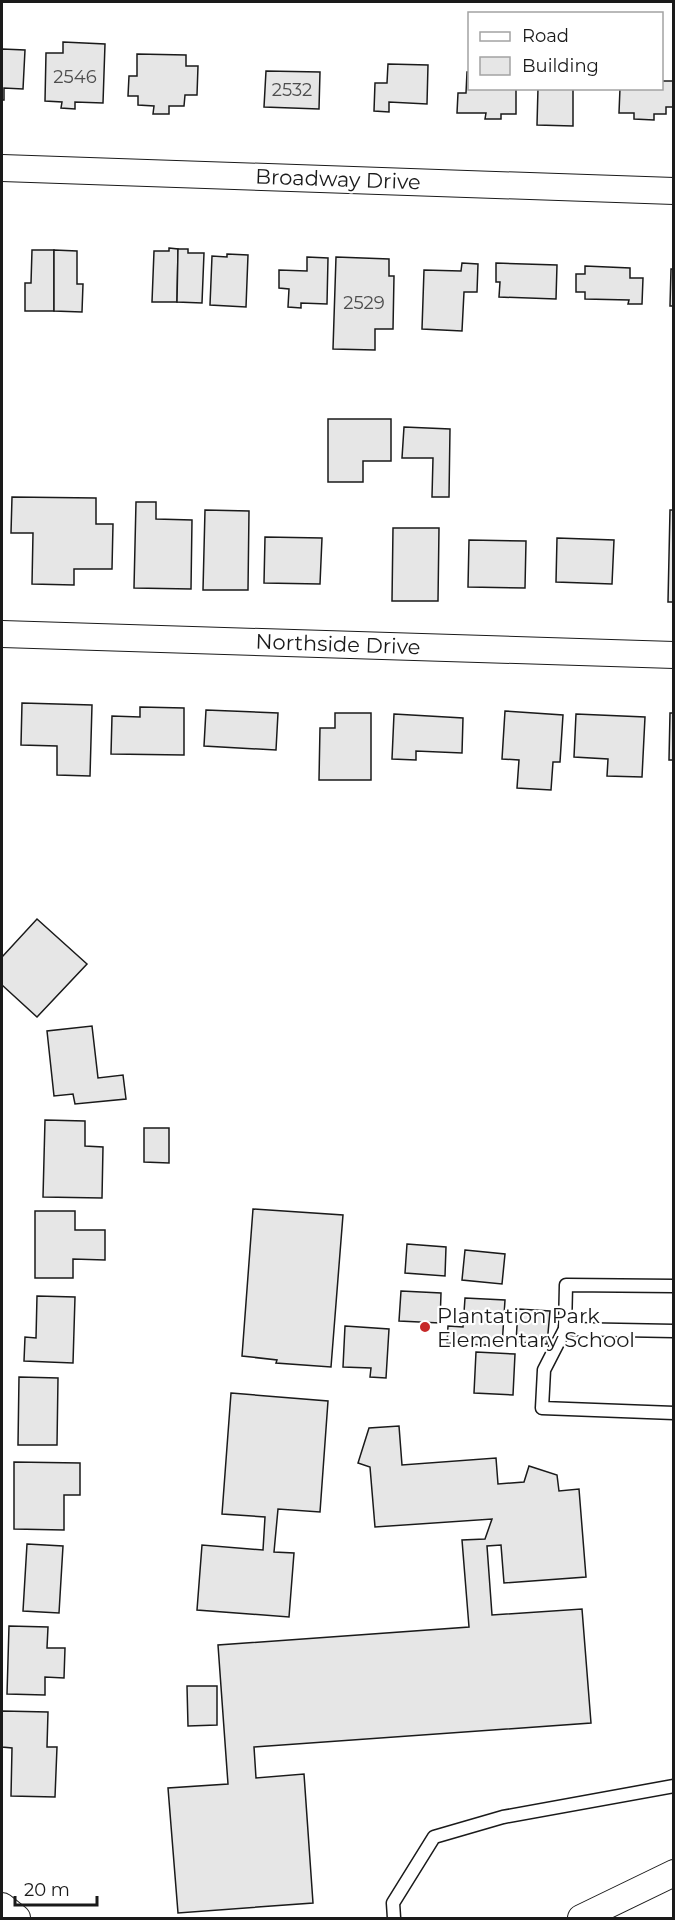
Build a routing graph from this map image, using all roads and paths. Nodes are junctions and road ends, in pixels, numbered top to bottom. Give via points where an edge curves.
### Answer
1 (2, 168) edge
2 (674, 191) edge
3 (2, 634) edge
4 (674, 654) edge
5 (674, 1286) edge
6 (565, 1329) junction
7 (674, 1331) edge
8 (674, 1413) edge
9 (674, 1786) edge
10 (674, 1873) edge
11 (2, 1906) edge
12 (17, 1918) edge
13 (394, 1918) edge
14 (581, 1918) edge

1 - 2 street, Broadway Drive
3 - 4 street, Northside Drive
5 - 6 lane via 566,1285
6 - 7 lane
6 - 8 lane via 544,1370 542,1408
9 - 13 lane via 503,1817 434,1838 393,1903
10 - 14 street
11 - 12 street

